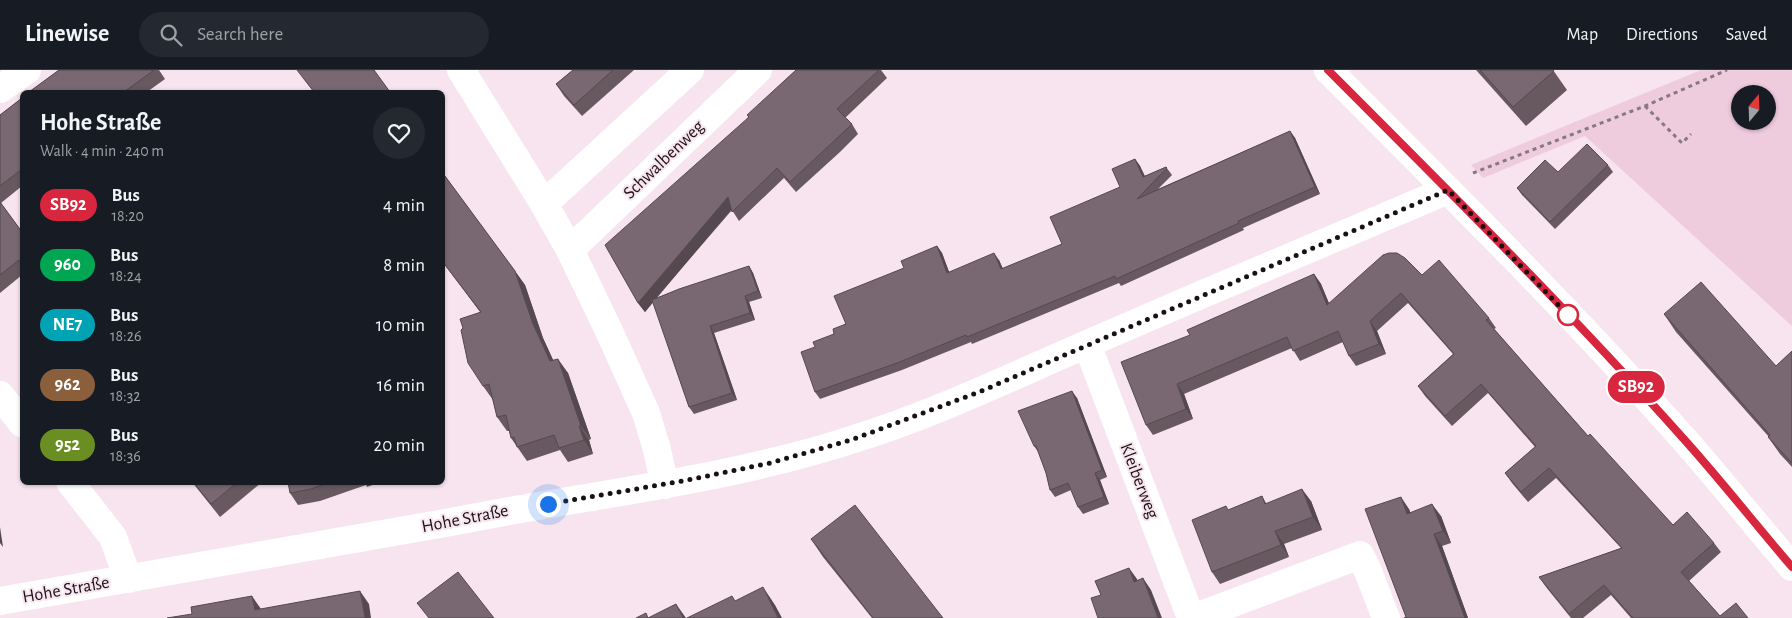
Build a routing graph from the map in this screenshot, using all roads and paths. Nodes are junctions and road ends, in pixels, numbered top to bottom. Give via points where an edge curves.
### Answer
1 (27, 70) edge
2 (461, 70) edge
3 (690, 70) edge
4 (758, 70) edge
5 (1328, 70) edge
6 (1727, 70) edge
7 (0, 90) edge
8 (1645, 106) junction
9 (1691, 134) dead end
10 (1448, 190) junction
11 (544, 204) junction
12 (570, 250) junction
13 (1087, 344) junction
14 (0, 395) edge
15 (20, 420) edge
16 (72, 485) edge
17 (665, 485) junction
18 (1792, 567) edge
19 (128, 579) junction
20 (0, 601) edge
21 (1383, 617) edge
22 (1192, 618) edge

1 - 7 street
2 - 11 street
3 - 11 street
4 - 12 street, Schwalbenweg
5 - 10 street
6 - 8 path
8 - 9 path via 1682,142
8 - 10 path via 1476,171
10 - 13 street, Hohe Straße
10 - 18 street via 1682,438
11 - 12 street
12 - 17 street via 646,413
13 - 17 street, Hohe Straße via 979,392 851,440 770,463
13 - 22 street, Kleiberweg
14 - 15 street
16 - 19 street via 113,536
17 - 19 street, Hohe Straße
19 - 20 street, Hohe Straße
21 - 22 street, Kleiberweg via 1360,555

